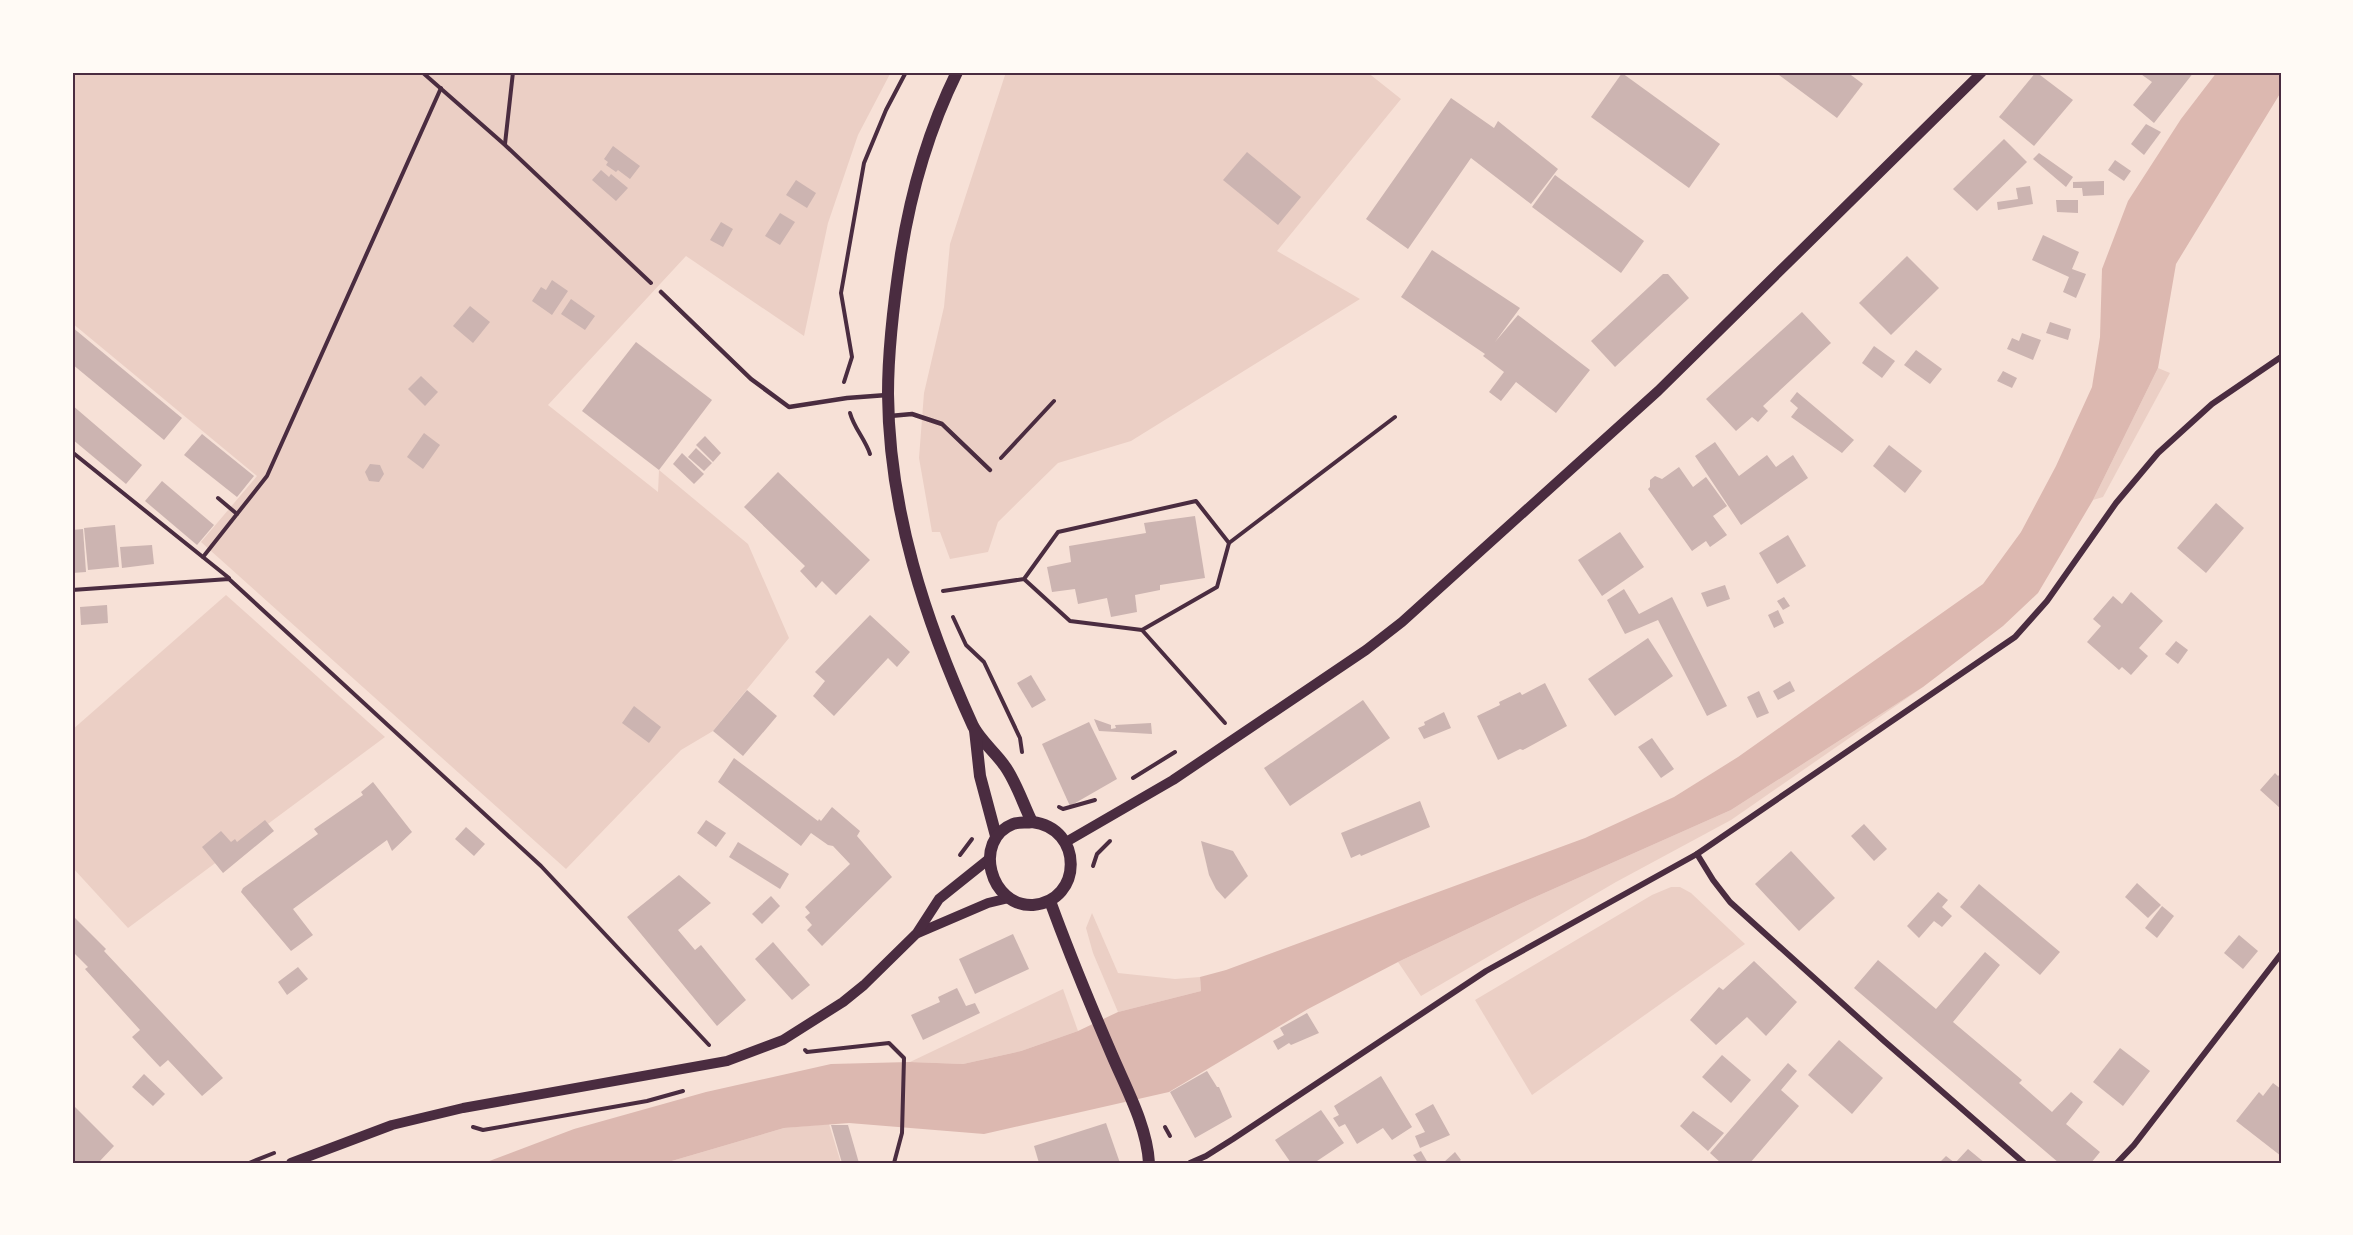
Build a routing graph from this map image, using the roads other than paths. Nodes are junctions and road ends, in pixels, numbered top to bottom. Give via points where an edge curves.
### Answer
1 (957, 72) edge
2 (1982, 72) edge
3 (662, 292) road end
4 (2281, 357) edge
5 (888, 395) junction
6 (890, 416) junction
7 (990, 470) road end
8 (975, 729) junction
9 (1032, 822) junction
10 (996, 836) junction
11 (1066, 843) junction
12 (1697, 854) junction
13 (989, 859) junction
14 (1009, 898) junction
15 (1050, 901) junction
16 (917, 933) junction
17 (2281, 954) edge
18 (291, 1163) edge
19 (1149, 1163) edge
20 (1190, 1163) edge
21 (2024, 1163) edge
22 (2117, 1163) edge

1 - 5 main road via 933,126 906,222 894,294
2 - 11 street via 1658,391 1439,590 1366,650 1237,738
3 - 5 lane via 751,379 789,406
4 - 12 street via 2212,404 2158,453 2116,503 2047,601 2015,637
5 - 6 main road
6 - 7 lane via 912,414 942,424
6 - 8 main road via 899,506 909,553 941,651
8 - 9 main road via 1006,767
8 - 10 main road via 980,776
9 - 10 main road via 1013,824
9 - 11 main road via 1045,824
10 - 13 main road
11 - 15 main road via 1071,858 1070,874
12 - 20 street via 1486,971 1233,1139
12 - 21 street via 1730,902
13 - 14 main road via 991,877
13 - 16 street via 939,899
14 - 15 main road via 1033,905
14 - 16 street
15 - 19 main road via 1137,1114
16 - 18 street via 843,1002 783,1040 727,1061 463,1108 392,1125
17 - 22 street

